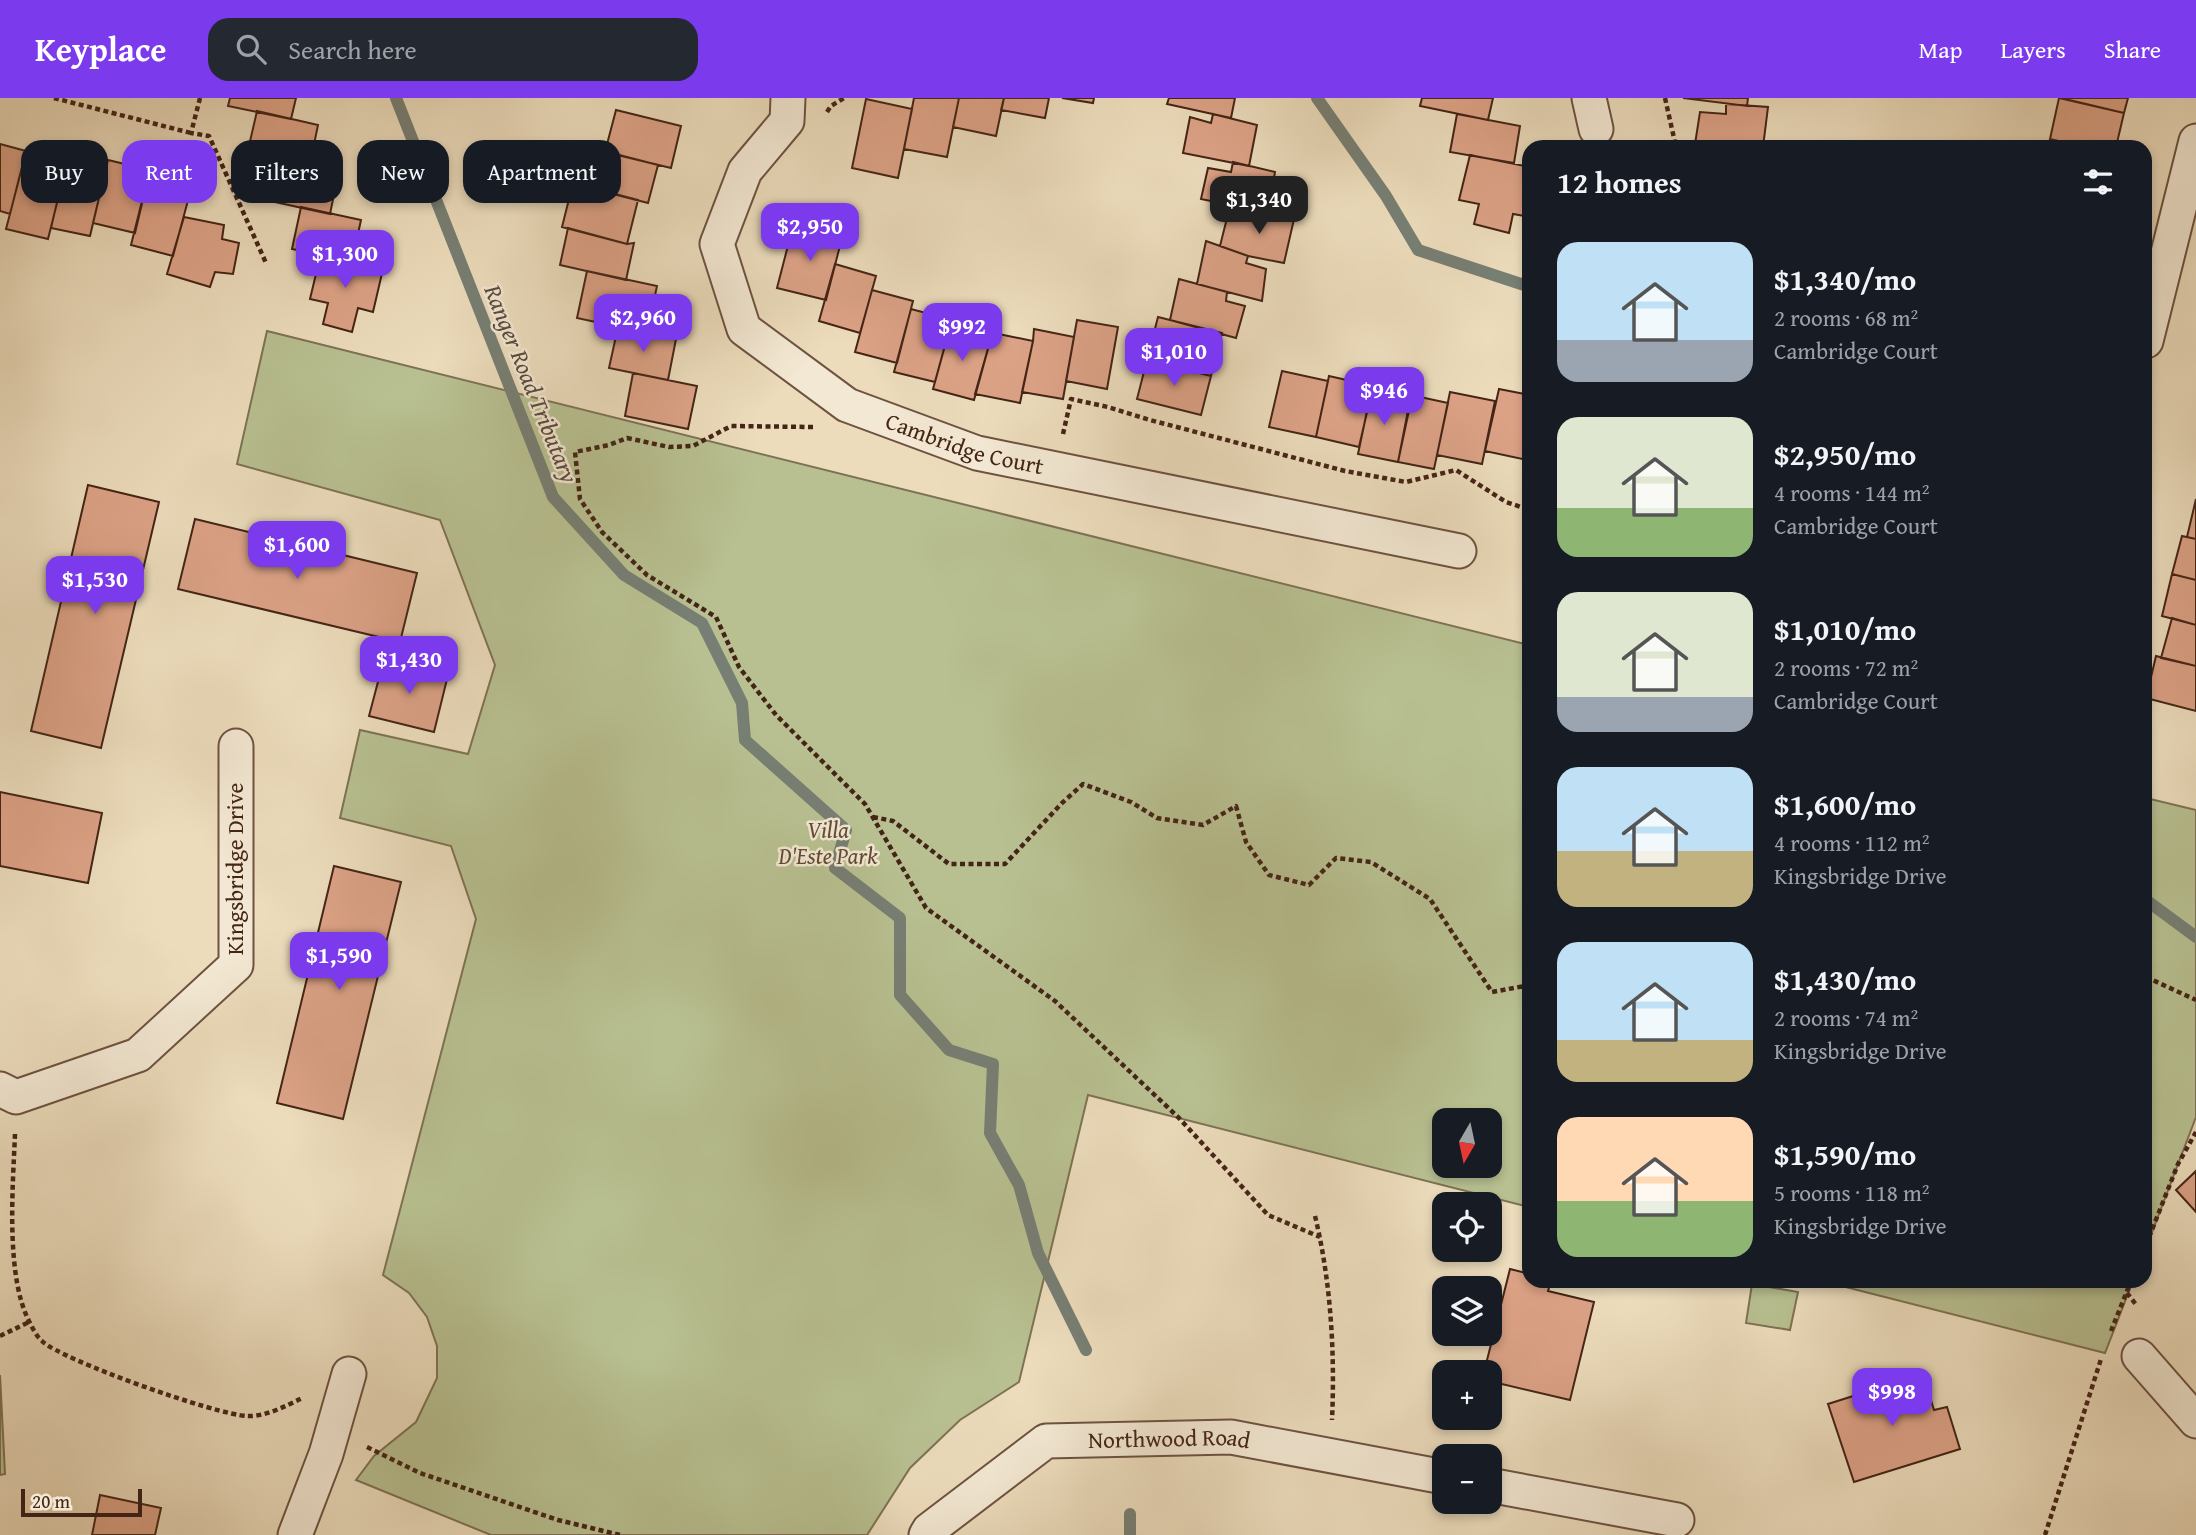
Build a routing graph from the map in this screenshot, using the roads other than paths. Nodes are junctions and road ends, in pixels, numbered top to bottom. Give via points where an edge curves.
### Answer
1 (788, 98) edge
2 (2196, 141) edge
3 (2152, 294) edge
4 (1458, 551) dead end
5 (236, 746) dead end
6 (8, 1093) edge
7 (2139, 1356) dead end
8 (349, 1374) road end
9 (2196, 1421) edge
10 (1432, 1475) edge
11 (1502, 1487) edge
12 (1677, 1520) dead end
13 (295, 1535) edge
14 (926, 1535) edge

1 - 4 street, Cambridge Court via 787,121 745,171 717,244 744,329 847,405 977,453
2 - 3 street
5 - 6 street, Kingsbridge Drive via 236,965 138,1055
7 - 9 street
8 - 13 street
10 - 14 street, Northwood Road via 1231,1437 1046,1441
11 - 12 street

